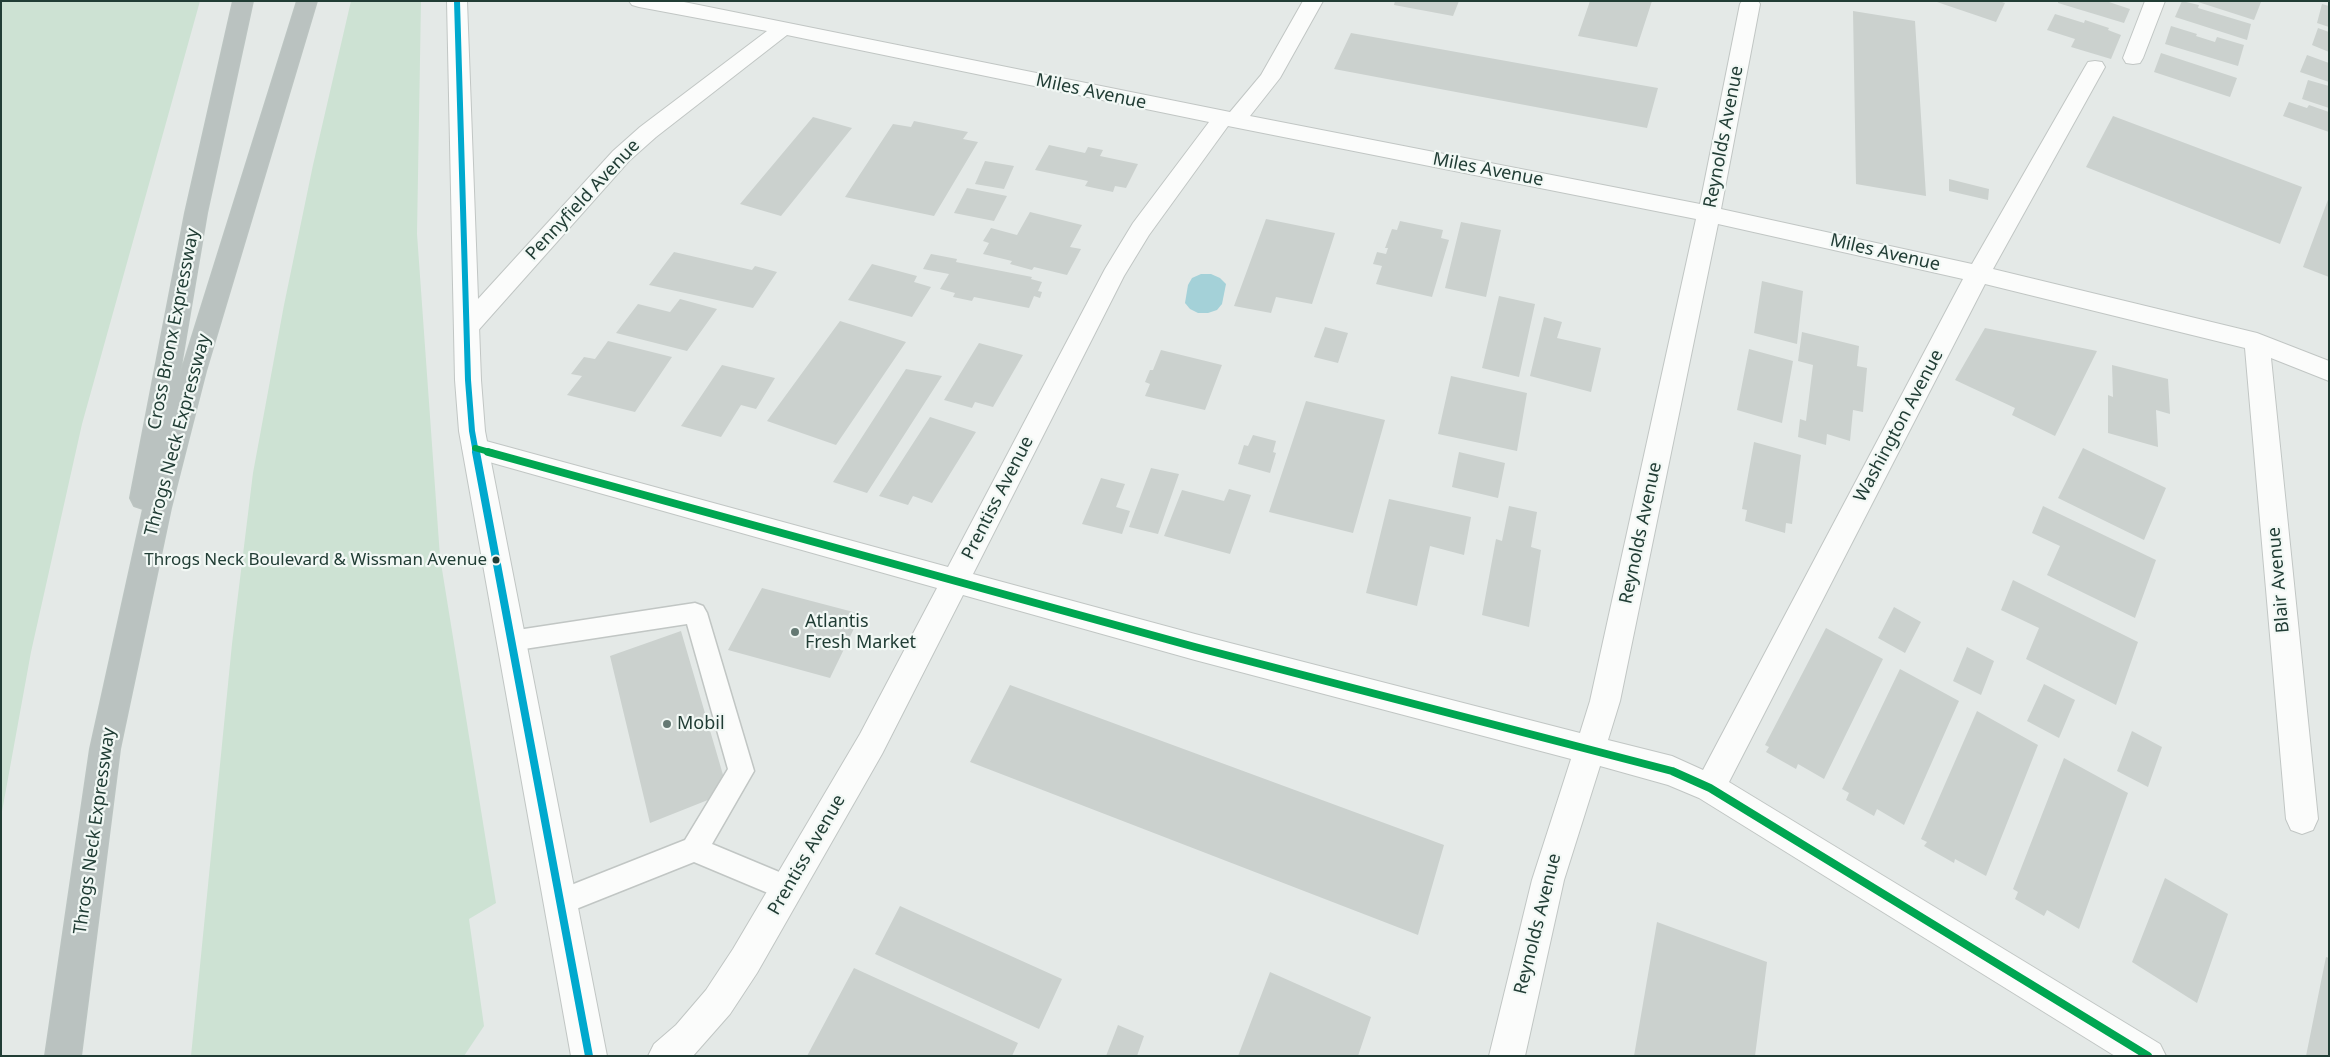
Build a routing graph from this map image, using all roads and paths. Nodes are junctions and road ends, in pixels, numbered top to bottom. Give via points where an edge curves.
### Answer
1 (243, 1) edge
2 (306, 1) edge
3 (457, 1) edge
4 (639, 1) edge
5 (1313, 1) edge
6 (2155, 1) edge
7 (1750, 4) dead end
8 (782, 28) junction
9 (2133, 58) dead end
10 (2095, 67) dead end
11 (1229, 120) junction
12 (1708, 214) junction
13 (1978, 274) junction
14 (466, 328) junction
15 (2256, 342) junction
16 (2329, 372) edge
17 (475, 448) junction
18 (956, 580) junction
19 (511, 641) junction
20 (104, 749) junction
21 (1590, 749) junction
22 (1710, 788) junction
23 (2302, 819) dead end
24 (694, 849) junction
25 (787, 888) junction
26 (560, 902) junction
27 (63, 1056) edge
28 (589, 1056) edge
29 (666, 1056) edge
30 (1507, 1056) edge
31 (2148, 1056) edge

1 - 20 highway, Cross Bronx Expressway via 196,213 152,446
2 - 20 highway, Throgs Neck Expressway via 193,371 157,508
3 - 14 street
4 - 8 street, Miles Avenue
5 - 11 street, Prentiss Avenue via 1270,78
6 - 9 street
7 - 12 street, Reynolds Avenue
8 - 11 street, Miles Avenue
8 - 14 street, Pennyfield Avenue via 620,156
10 - 13 street, Washington Avenue
11 - 12 street, Miles Avenue
11 - 18 street, Prentiss Avenue via 1142,229 1114,275
12 - 13 street, Miles Avenue
12 - 21 street, Reynolds Avenue via 1610,674
13 - 15 street, Miles Avenue
13 - 22 street, Washington Avenue
14 - 17 street via 468,389
15 - 16 street, Miles Avenue
15 - 23 street, Blair Avenue
17 - 18 street
17 - 19 street
18 - 21 street via 1248,662
18 - 25 street, Prentiss Avenue via 871,744
19 - 24 lane via 695,613 742,771
19 - 26 street
20 - 27 highway, Throgs Neck Expressway
21 - 22 street via 1672,771
21 - 30 street, Reynolds Avenue via 1548,880
22 - 31 street
24 - 25 lane
24 - 26 lane
25 - 29 street, Prentiss Avenue via 718,1002 688,1037
26 - 28 street

